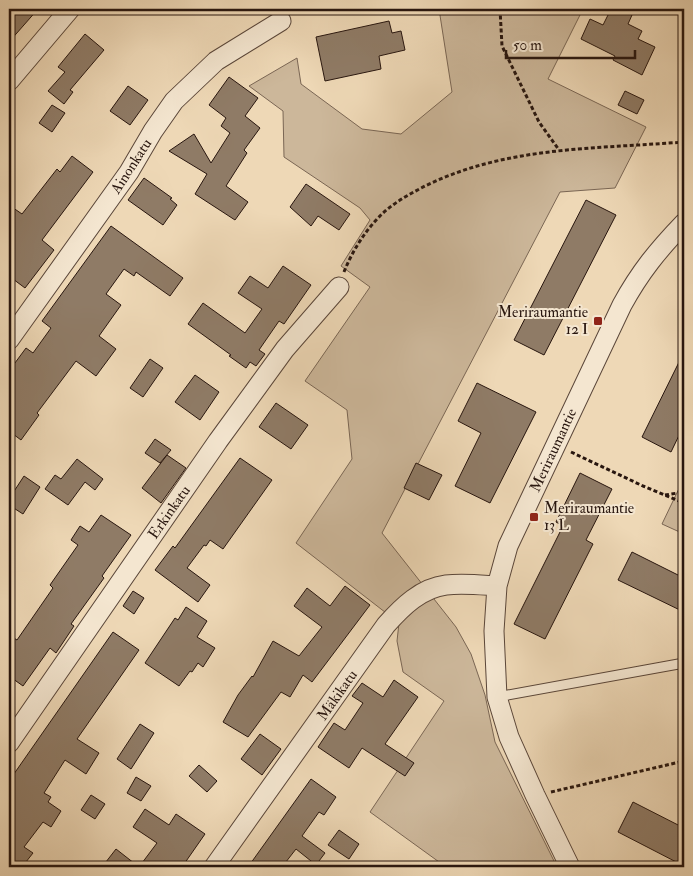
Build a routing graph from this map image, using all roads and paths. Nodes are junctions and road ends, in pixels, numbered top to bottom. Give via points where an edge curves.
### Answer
1 (70, 9) edge
2 (500, 9) edge
3 (281, 21) dead end
4 (9, 82) edge
5 (684, 142) edge
6 (559, 150) junction
7 (684, 223) edge
8 (339, 287) joint
9 (9, 340) edge
10 (567, 450) dead end
11 (684, 492) edge
12 (663, 495) junction
13 (684, 503) edge
14 (497, 586) junction
15 (684, 663) edge
16 (497, 697) junction
17 (9, 743) edge
18 (684, 760) edge
19 (535, 795) junction
20 (214, 867) edge
21 (570, 867) edge

1 - 4 street
2 - 6 path via 502,46 539,122
3 - 9 street, Ainonkatu via 216,61 174,101 129,172
5 - 6 path
6 - 8 path via 491,161 447,175 402,198 378,217 360,240
7 - 14 street, Meriraumantie via 652,256 622,305 508,546
8 - 17 street, Erkinkatu via 285,348
10 - 12 path
11 - 12 path
12 - 13 path
14 - 16 street, Meriraumantie via 494,632
14 - 20 street, Mäkikatu via 446,585 416,597 400,608
15 - 16 lane
16 - 19 street, Meriraumantie via 509,737
18 - 19 path
19 - 21 street, Meriraumantie

